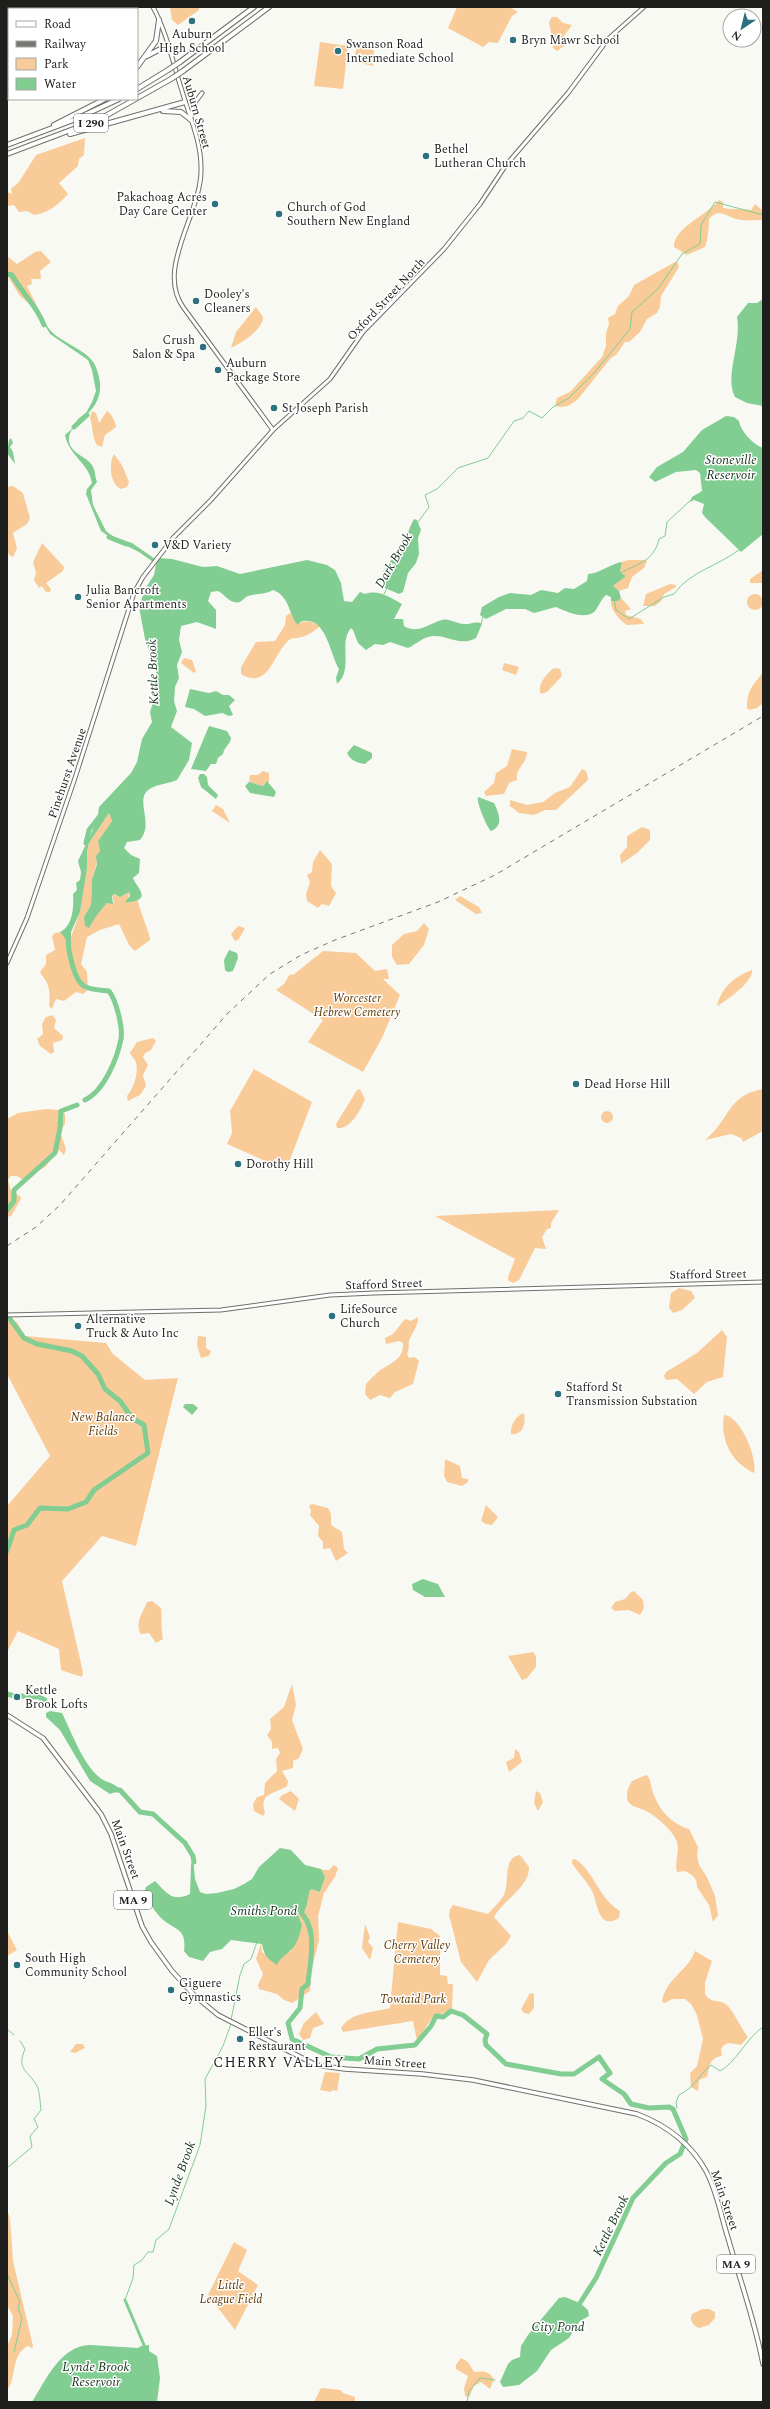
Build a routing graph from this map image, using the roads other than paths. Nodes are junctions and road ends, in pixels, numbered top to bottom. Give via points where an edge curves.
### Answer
1 (153, 7) edge
2 (254, 7) edge
3 (269, 7) edge
4 (644, 7) edge
5 (159, 20) junction
6 (168, 45) junction
7 (138, 65) edge
8 (138, 88) edge
9 (202, 93) dead end
10 (138, 98) edge
11 (103, 100) edge
12 (117, 100) edge
13 (134, 100) edge
14 (185, 102) junction
15 (150, 112) junction
16 (191, 120) junction
17 (31, 136) junction
18 (49, 140) junction
19 (7, 144) edge
20 (7, 154) edge
21 (273, 430) junction
22 (150, 566) joint
23 (7, 963) edge
24 (763, 1282) edge
25 (8, 1315) edge
26 (7, 1715) edge
27 (763, 2364) edge

1 - 5 main road, Auburn Street
2 - 8 highway, bridge via 180,62
3 - 10 highway, I 290, bridge via 183,71
4 - 21 main road, Oxford Street North via 609,37 568,93 506,164 461,230 364,332 330,378
5 - 6 main road, Auburn Street
5 - 7 highway via 156,41
6 - 7 highway via 154,51
6 - 14 main road, Auburn Street
9 - 16 main road via 193,107
11 - 17 highway
12 - 17 highway, I 290 via 82,117
13 - 18 highway, I 290, bridge via 100,119
14 - 15 highway
14 - 16 main road, Auburn Street
15 - 16 highway via 175,110
15 - 18 highway
16 - 21 main road, Auburn Street via 200,155 201,179 174,270 174,290 181,305
17 - 19 highway, I 290
18 - 20 highway, I 290
21 - 22 main road, Oxford Street North
22 - 23 main road, Pinehurst Avenue via 137,586 33,900
24 - 25 main road, Stafford Street via 374,1292 221,1310
26 - 27 highway, Main Street / MA 9 via 41,1736 101,1814 111,1834 142,1926 151,1942 166,1964 214,2013 314,2064 473,2080 620,2110 653,2120 683,2141 701,2163 712,2184 757,2333

